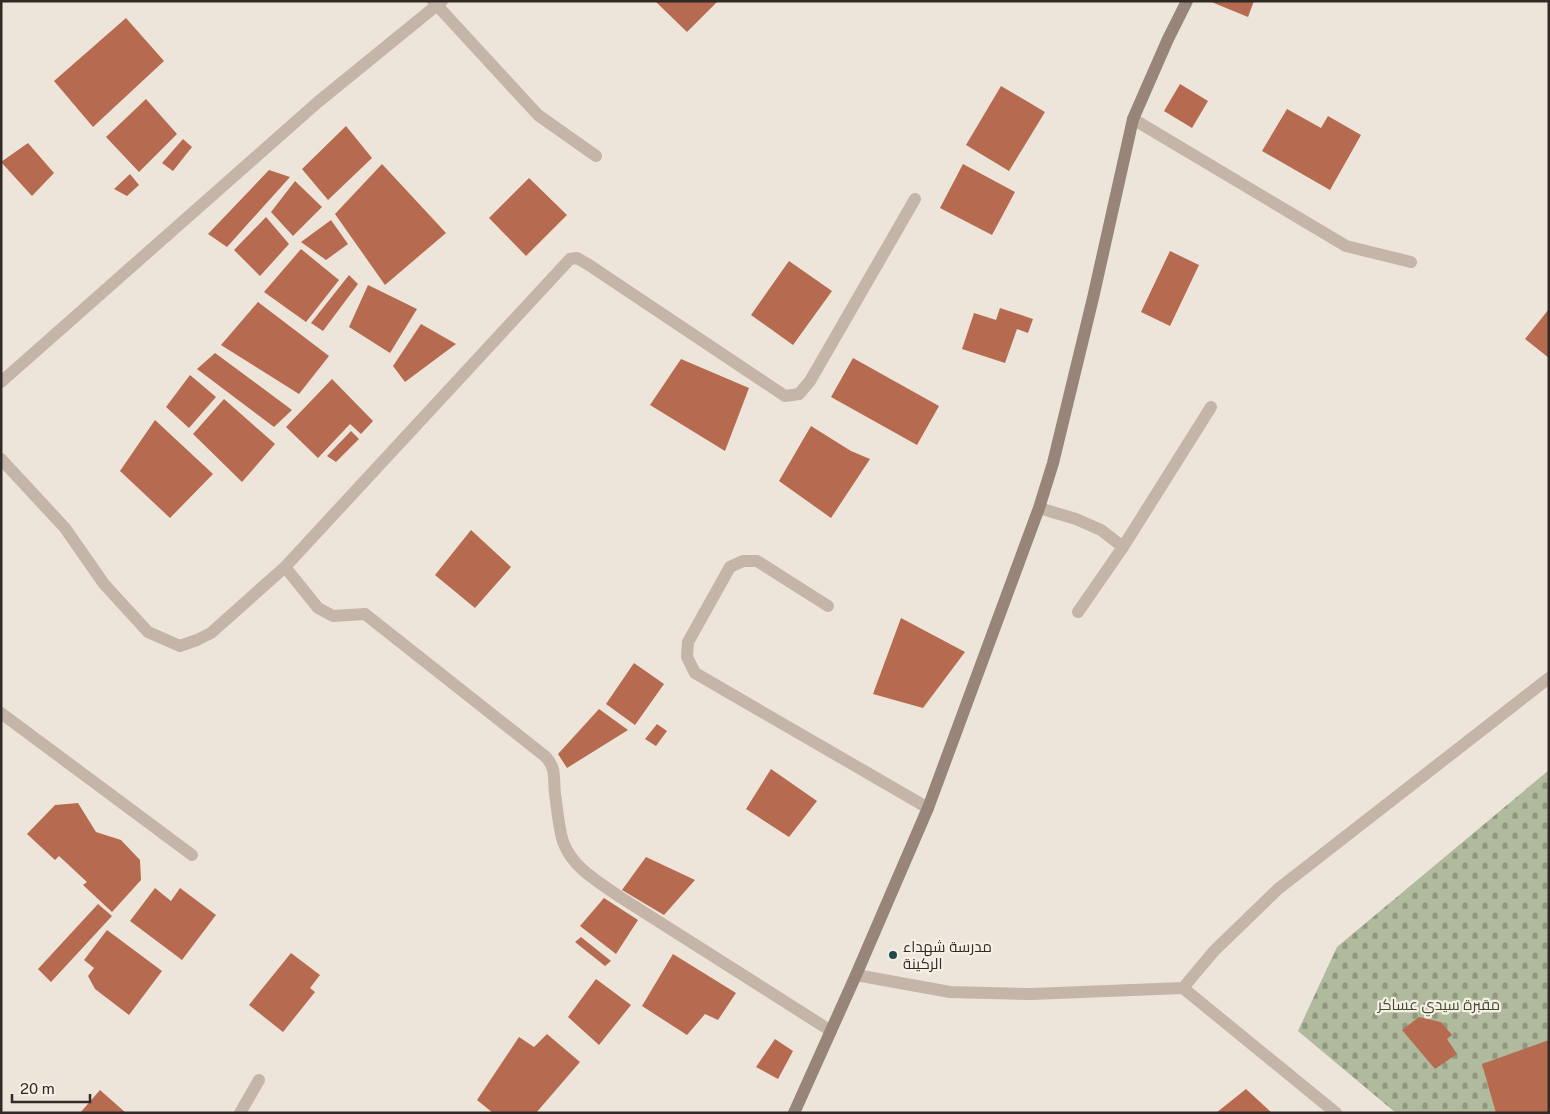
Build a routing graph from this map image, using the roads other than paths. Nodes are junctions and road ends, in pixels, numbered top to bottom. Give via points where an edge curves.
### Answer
1 (1187, 1) edge
2 (437, 3) edge
3 (1133, 119) junction
4 (596, 156) dead end
5 (915, 199) dead end
6 (1411, 262) dead end
7 (1, 382) edge
8 (1211, 407) dead end
9 (1, 459) edge
10 (1040, 508) junction
11 (1123, 547) junction
12 (284, 567) junction
13 (828, 606) dead end
14 (1078, 612) dead end
15 (1549, 678) edge
16 (1, 713) edge
17 (928, 808) junction
18 (192, 855) dead end
19 (856, 976) junction
20 (1184, 988) junction
21 (831, 1031) junction
22 (259, 1080) dead end
23 (240, 1113) edge
24 (794, 1113) edge
25 (1336, 1113) edge

1 - 3 street
2 - 4 street via 538,115
2 - 7 street via 318,102
3 - 6 street via 1346,246
3 - 10 street via 1093,298
5 - 12 street via 810,381 799,394 785,396 589,264 578,258 570,259
8 - 11 street
9 - 12 street via 65,528 104,584 148,632 180,646 212,632
10 - 11 street via 1101,530
10 - 17 street
11 - 14 street
12 - 21 street via 318,608 334,616 365,614 546,757 554,771 563,843 576,864 594,879
13 - 17 street via 757,561 743,561 730,567 688,642 687,657 695,673
15 - 20 street via 1278,889 1214,951
16 - 18 street
17 - 19 street
19 - 20 street via 959,992 1031,994
19 - 21 street
20 - 25 street
21 - 24 street
22 - 23 street

